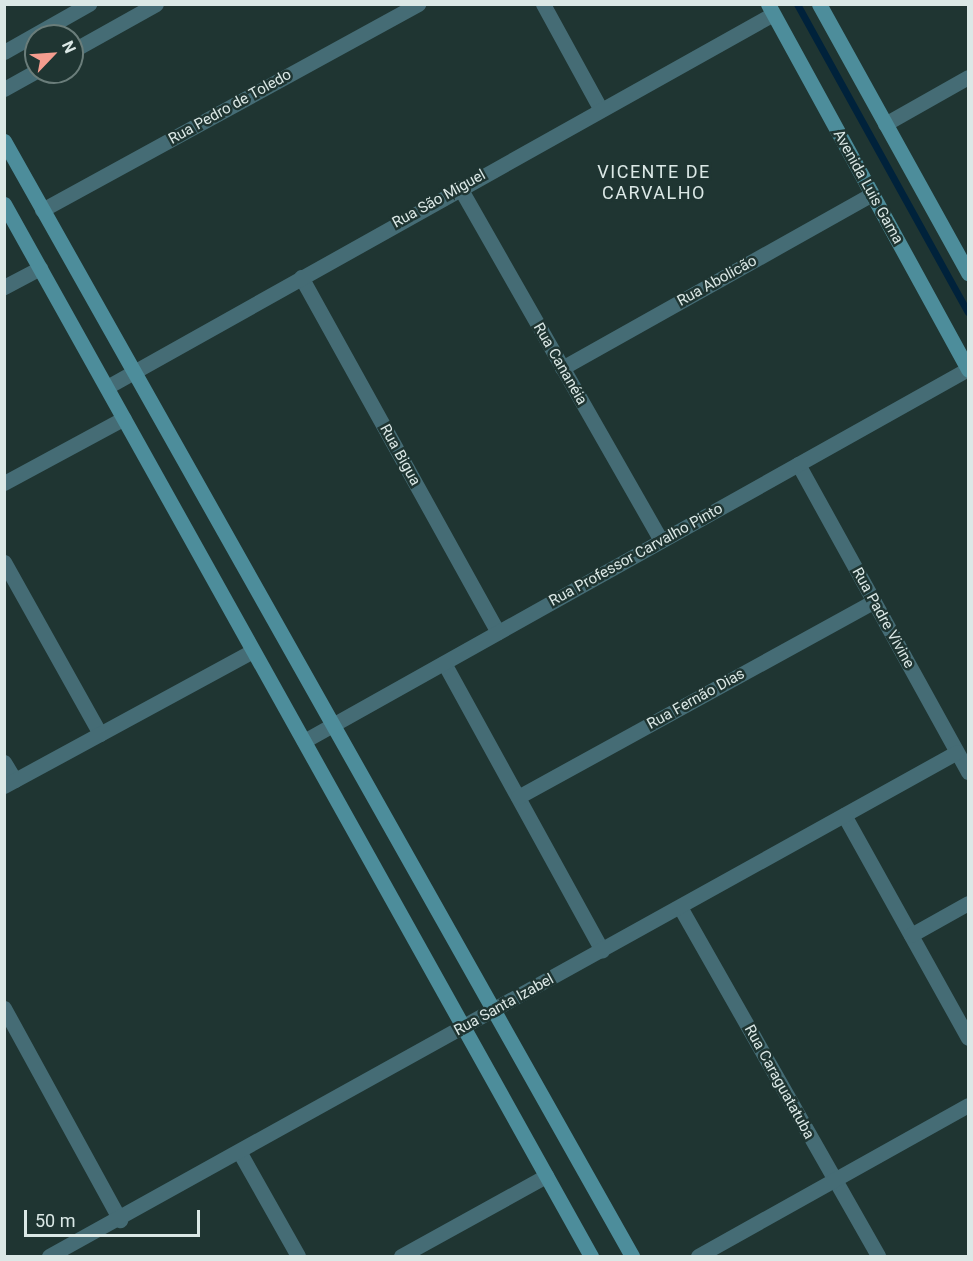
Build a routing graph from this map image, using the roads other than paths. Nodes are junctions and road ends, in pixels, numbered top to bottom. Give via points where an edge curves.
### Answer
1 (89, 4) edge
2 (156, 4) edge
3 (418, 4) edge
4 (543, 4) edge
5 (819, 4) edge
6 (770, 9) edge
7 (84, 44) edge
8 (4, 52) edge
9 (969, 77) edge
10 (24, 78) edge
11 (4, 89) edge
12 (600, 108) junction
13 (885, 124) junction
14 (4, 141) edge
15 (460, 188) junction
16 (872, 195) junction
17 (4, 204) edge
18 (42, 210) junction
19 (40, 267) junction
20 (969, 273) edge
21 (301, 277) junction
22 (4, 287) edge
23 (562, 368) junction
24 (968, 369) edge
25 (133, 372) junction
26 (107, 387) junction
27 (124, 418) junction
28 (798, 464) junction
29 (4, 483) edge
30 (661, 541) junction
31 (4, 562) edge
32 (874, 601) junction
33 (498, 632) junction
34 (254, 651) junction
35 (444, 663) junction
36 (332, 726) junction
37 (100, 734) junction
38 (304, 741) junction
39 (957, 752) junction
40 (4, 762) edge
41 (969, 772) edge
42 (10, 783) edge
43 (518, 798) junction
44 (844, 815) junction
45 (969, 903) edge
46 (680, 907) junction
47 (911, 935) junction
48 (602, 950) junction
49 (4, 1008) edge
50 (492, 1012) junction
51 (464, 1028) junction
52 (969, 1038) edge
53 (969, 1105) edge
54 (240, 1153) junction
55 (546, 1176) junction
56 (834, 1180) junction
57 (120, 1220) junction
58 (49, 1257) edge
59 (298, 1257) edge
60 (401, 1257) edge
61 (591, 1257) edge
62 (632, 1257) edge
63 (698, 1257) edge
64 (878, 1257) edge

1 - 8 street
2 - 7 street
3 - 18 street, Rua Pedro de Toledo
4 - 12 street
5 - 13 street
6 - 12 street, Rua São Miguel
6 - 16 street, Avenida Luis Gama
9 - 13 street
10 - 11 street
12 - 15 street, Rua São Miguel
13 - 20 street
14 - 18 street
15 - 21 street, Rua São Miguel
15 - 23 street, Rua Cananéia
16 - 23 street, Rua Abolicão
16 - 24 street, Avenida Luis Gama
17 - 19 street
18 - 25 street
19 - 22 street
19 - 26 street
21 - 25 street, Rua São Miguel
21 - 33 street, Rua Bigua
23 - 30 street, Rua Cananéia
24 - 28 street, Rua Professor Carvalho Pinto
25 - 26 street, Rua São Miguel
25 - 36 street
26 - 27 street
27 - 29 street
27 - 34 street
28 - 30 street, Rua Professor Carvalho Pinto
28 - 32 street, Rua Padre Vivine
30 - 33 street, Rua Professor Carvalho Pinto
31 - 37 street
32 - 39 street, Rua Padre Vivine
32 - 43 street, Rua Fernão Dias
33 - 35 street, Rua Professor Carvalho Pinto
34 - 37 street
34 - 38 street
35 - 36 street, Rua Professor Carvalho Pinto
35 - 43 street
36 - 38 street, Rua Professor Carvalho Pinto
36 - 50 street
37 - 42 street
38 - 51 street
39 - 41 street, Rua Padre Vivine
39 - 44 street, Rua Santa Izabel
40 - 42 street
43 - 48 street
44 - 46 street, Rua Santa Izabel
44 - 47 street
45 - 47 street
46 - 48 street, Rua Santa Izabel
46 - 56 street, Rua Caraguatatuba
47 - 52 street
48 - 50 street, Rua Santa Izabel
49 - 57 street
50 - 51 street, Rua Santa Izabel
50 - 62 street
51 - 54 street, Rua Santa Izabel
51 - 55 street
53 - 56 street
54 - 57 street, Rua Santa Izabel
54 - 59 street
55 - 60 street
55 - 61 street
56 - 63 street
56 - 64 street, Rua Caraguatatuba
57 - 58 street, Rua Santa Izabel

